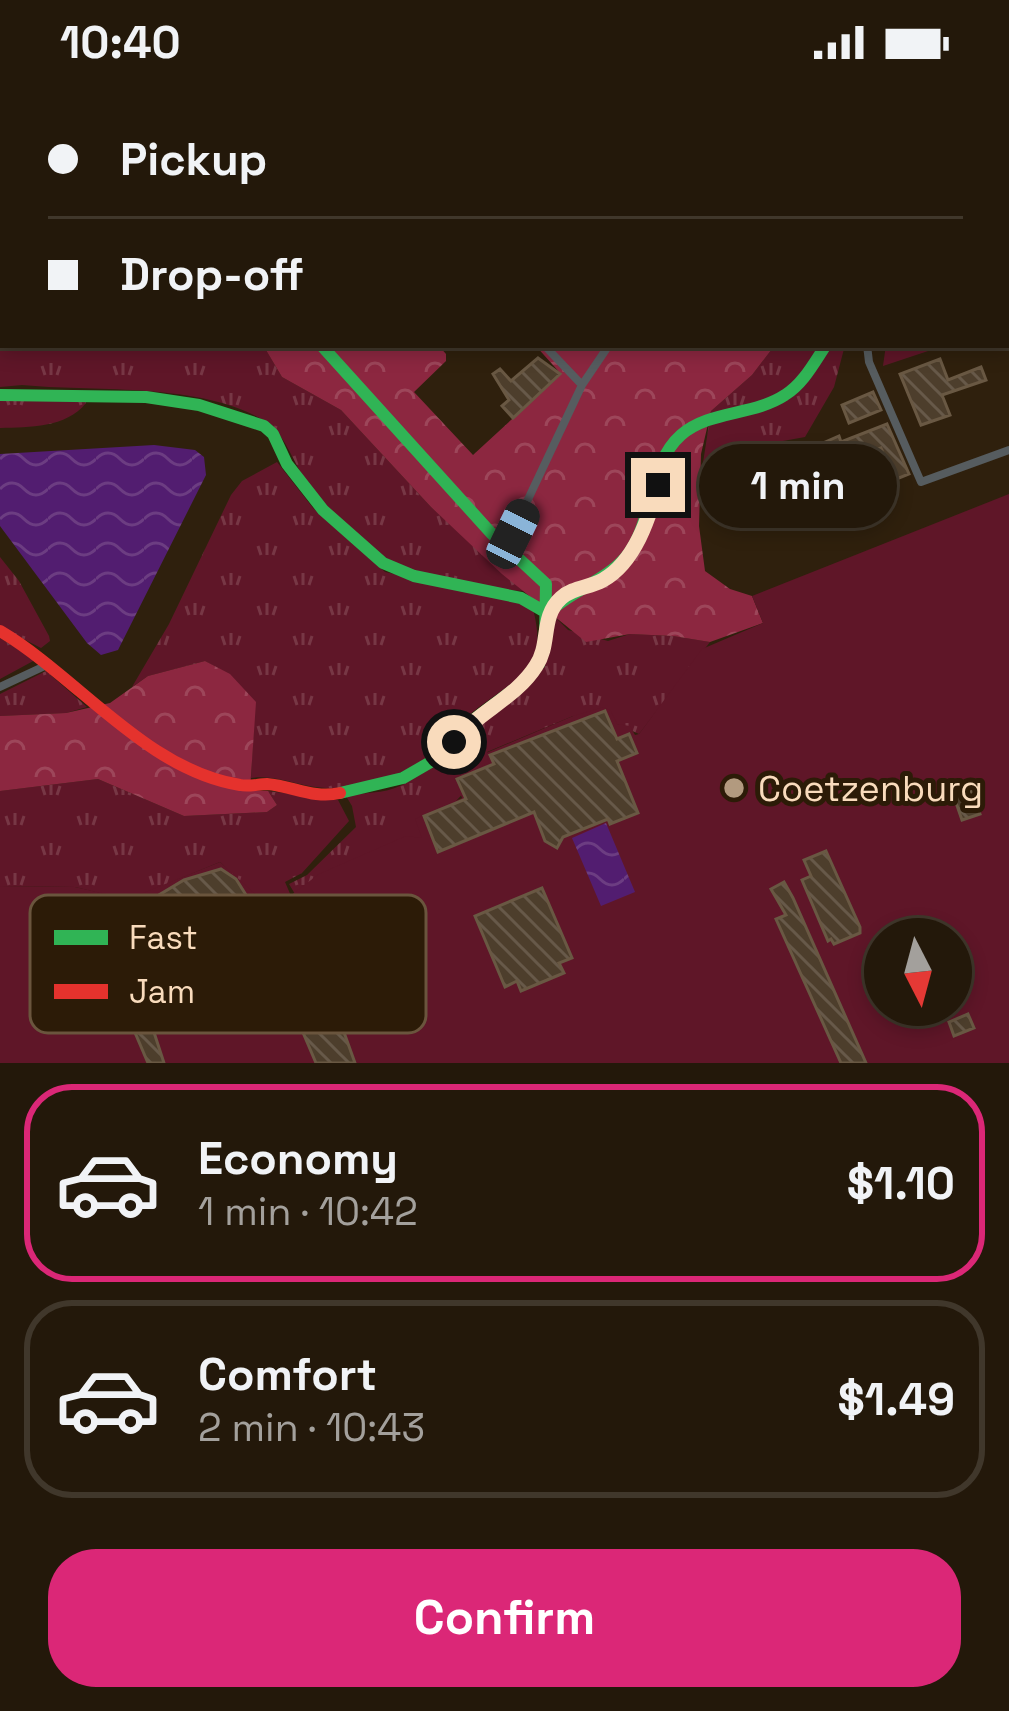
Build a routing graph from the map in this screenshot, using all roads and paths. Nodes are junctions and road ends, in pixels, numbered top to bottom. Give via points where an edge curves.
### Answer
1 (324, 348) edge
2 (547, 348) edge
3 (607, 348) edge
4 (824, 348) edge
5 (867, 348) edge
6 (582, 385) junction
7 (0, 395) edge
8 (1009, 450) edge
9 (506, 547) junction
10 (547, 614) junction
11 (0, 631) edge
12 (49, 664) junction
13 (0, 687) edge

1 - 9 street
2 - 6 street
3 - 6 street
4 - 10 street via 782,398 678,436 650,517 626,558
5 - 8 street via 921,482
6 - 9 street
7 - 10 street via 167,401 261,424 326,512 396,570 520,598
9 - 10 street via 546,584
10 - 12 street via 538,664 440,756 403,778 330,795 206,775 137,739
11 - 12 street
12 - 13 street

